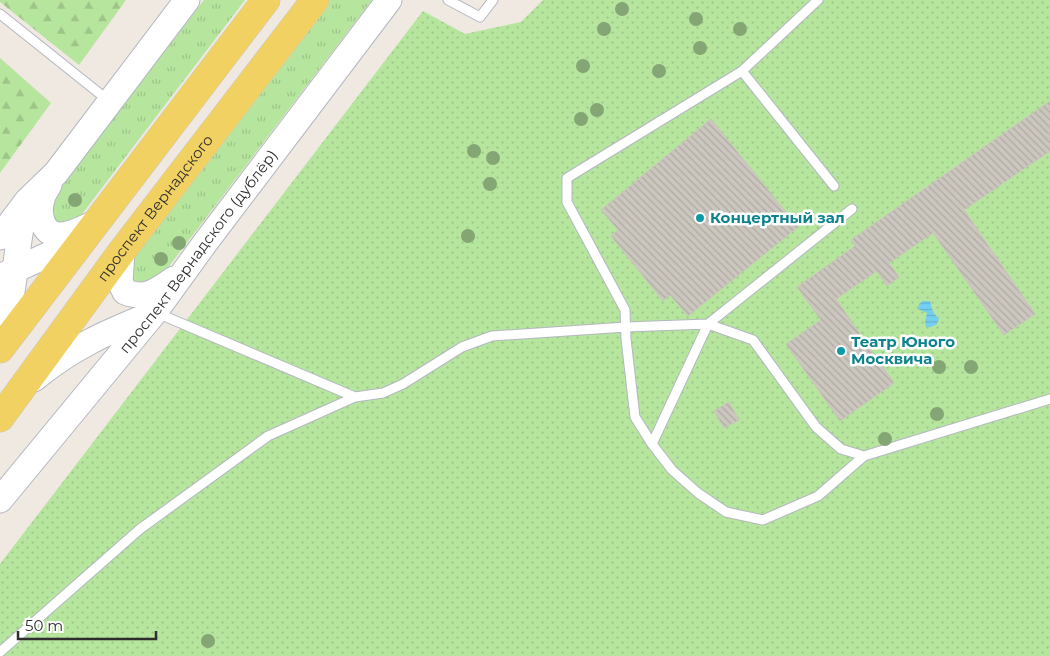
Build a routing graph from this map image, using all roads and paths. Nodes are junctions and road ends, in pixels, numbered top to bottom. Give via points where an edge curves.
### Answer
1 (187, 0) edge
2 (266, 0) edge
3 (315, 0) edge
4 (389, 0) edge
5 (448, 0) edge
6 (493, 0) edge
7 (818, 0) edge
8 (0, 14) edge
9 (742, 71) junction
10 (109, 101) junction
11 (56, 173) junction
12 (834, 186) dead end
13 (26, 201) junction
14 (852, 209) dead end
15 (97, 222) junction
16 (0, 237) edge
17 (122, 251) junction
18 (8, 273) edge
19 (182, 273) junction
20 (155, 312) junction
21 (708, 324) junction
22 (626, 326) junction
23 (0, 332) edge
24 (0, 349) edge
25 (21, 390) junction
26 (355, 397) junction
27 (1050, 398) edge
28 (0, 418) edge
29 (652, 444) junction
30 (864, 456) junction
31 (0, 500) edge
32 (0, 652) edge

1 - 10 main road
2 - 15 main road
3 - 17 main road, проспект Вернадского
4 - 19 main road, проспект Вернадского (дублёр)
5 - 6 lane via 480,17
7 - 9 lane
8 - 10 lane
9 - 12 lane
9 - 22 lane via 567,178 567,202 624,310
10 - 11 main road
11 - 13 main road
11 - 15 main road via 42,197 40,208 41,222 47,230 58,235 72,233
13 - 16 main road
13 - 18 main road
14 - 21 lane
15 - 18 main road via 50,254
15 - 24 main road
17 - 19 main road via 120,282 125,292 146,295
17 - 25 main road, проспект Вернадского
18 - 23 main road via 8,310
19 - 20 main road, проспект Вернадского (дублёр)
20 - 25 main road via 78,347
20 - 26 lane
20 - 31 main road, проспект Вернадского (дублёр)
21 - 22 lane
21 - 29 lane
21 - 30 lane via 753,340 816,427 841,449
22 - 26 lane via 492,336 462,347 404,384 383,393
22 - 29 lane via 636,417
25 - 28 main road, проспект Вернадского
26 - 32 lane via 268,436 140,529
27 - 30 lane
29 - 30 lane via 672,470 698,493 726,512 763,520 818,496

